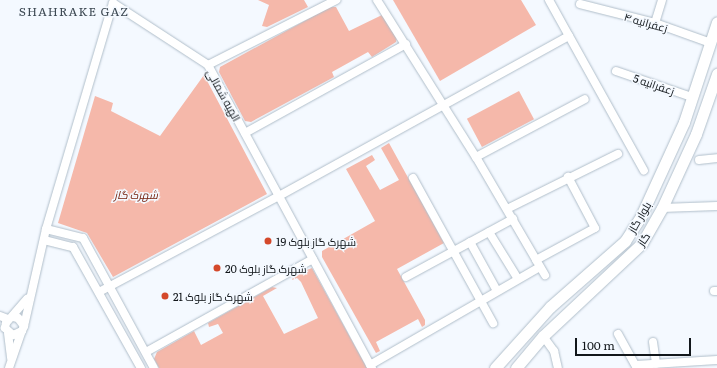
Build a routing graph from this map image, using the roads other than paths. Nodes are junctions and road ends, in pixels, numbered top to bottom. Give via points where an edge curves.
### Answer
1 (336, 0) edge
2 (377, 0) edge
3 (549, 0) edge
4 (662, 0) edge
5 (112, 1) edge
6 (580, 4) dead end
7 (717, 22) edge
8 (655, 24) junction
9 (569, 36) junction
10 (711, 43) junction
11 (406, 44) junction
12 (208, 66) junction
13 (616, 71) dead end
14 (717, 74) edge
15 (714, 90) edge
16 (692, 97) junction
17 (585, 99) dead end
18 (443, 104) junction
19 (245, 133) junction
20 (618, 154) dead end
21 (476, 156) junction
22 (717, 158) edge
23 (699, 160) dead end
24 (644, 171) dead end
25 (413, 178) dead end
26 (568, 178) junction
27 (279, 196) junction
28 (717, 206) edge
29 (662, 208) junction
30 (507, 209) junction
31 (512, 219) junction
32 (46, 229) junction
33 (489, 232) junction
34 (44, 240) junction
35 (470, 242) junction
36 (453, 252) junction
37 (313, 259) junction
38 (538, 263) junction
39 (545, 275) dead end
40 (406, 277) dead end
41 (518, 279) junction
42 (109, 286) junction
43 (497, 291) junction
44 (98, 292) junction
45 (29, 297) junction
46 (480, 301) junction
47 (0, 316) edge
48 (11, 318) junction
49 (493, 323) dead end
50 (4, 328) edge
51 (23, 329) junction
52 (618, 334) dead end
53 (543, 336) junction
54 (652, 342) dead end
55 (146, 352) junction
56 (11, 359) junction
57 (717, 360) edge
58 (656, 364) junction
59 (371, 366) edge
60 (637, 367) edge
61 (8, 368) edge
62 (141, 368) edge
63 (154, 368) edge
64 (495, 368) edge
65 (516, 368) edge
66 (558, 368) edge

1 - 12 street
2 - 11 street
3 - 9 street
4 - 8 street
5 - 12 street, الهیه شمالی
5 - 32 street, الهیه شمالی
6 - 8 street, زعفرانیه ۴
7 - 10 main road, بلوار گاز
8 - 10 street, زعفرانیه ۴
9 - 18 street
9 - 24 street
10 - 16 main road, بلوار گاز
11 - 18 street
11 - 19 street
12 - 19 street, الهیه شمالی
13 - 16 street, 5 زعفرانیه
14 - 15 main road, گاز
15 - 29 main road, گاز
16 - 64 main road, بلوار گاز via 664,172 625,240 550,307
17 - 21 street
18 - 21 street
18 - 27 street
19 - 27 street, الهیه شمالی
20 - 26 street
21 - 30 street
22 - 23 street
25 - 36 street
26 - 30 street
26 - 38 street via 595,228
27 - 37 street, الهیه شمالی
27 - 42 street
28 - 29 street
29 - 53 main road, گاز via 642,244
30 - 31 street
31 - 33 street
31 - 38 street
32 - 34 street, الهیه شمالی
32 - 42 street via 83,238
33 - 35 street
33 - 41 street
34 - 44 street via 73,247
34 - 45 street, الهیه شمالی
35 - 36 street
35 - 43 street
36 - 40 street
36 - 46 street
37 - 55 street
37 - 59 street, الهیه شمالی
38 - 39 street
38 - 41 street
41 - 43 street
42 - 44 street
42 - 55 street
43 - 46 street
44 - 62 street
45 - 48 street
45 - 51 street, الهیه شمالی
46 - 49 street
46 - 59 street
47 - 48 street
48 - 50 street
48 - 51 street via 18,318
50 - 51 street via 18,335
50 - 56 street
51 - 56 street, الهیه شمالی
52 - 60 street
53 - 65 main road, گاز
53 - 66 street via 554,351
54 - 58 street
55 - 63 street
56 - 61 street
57 - 58 street
58 - 60 street

